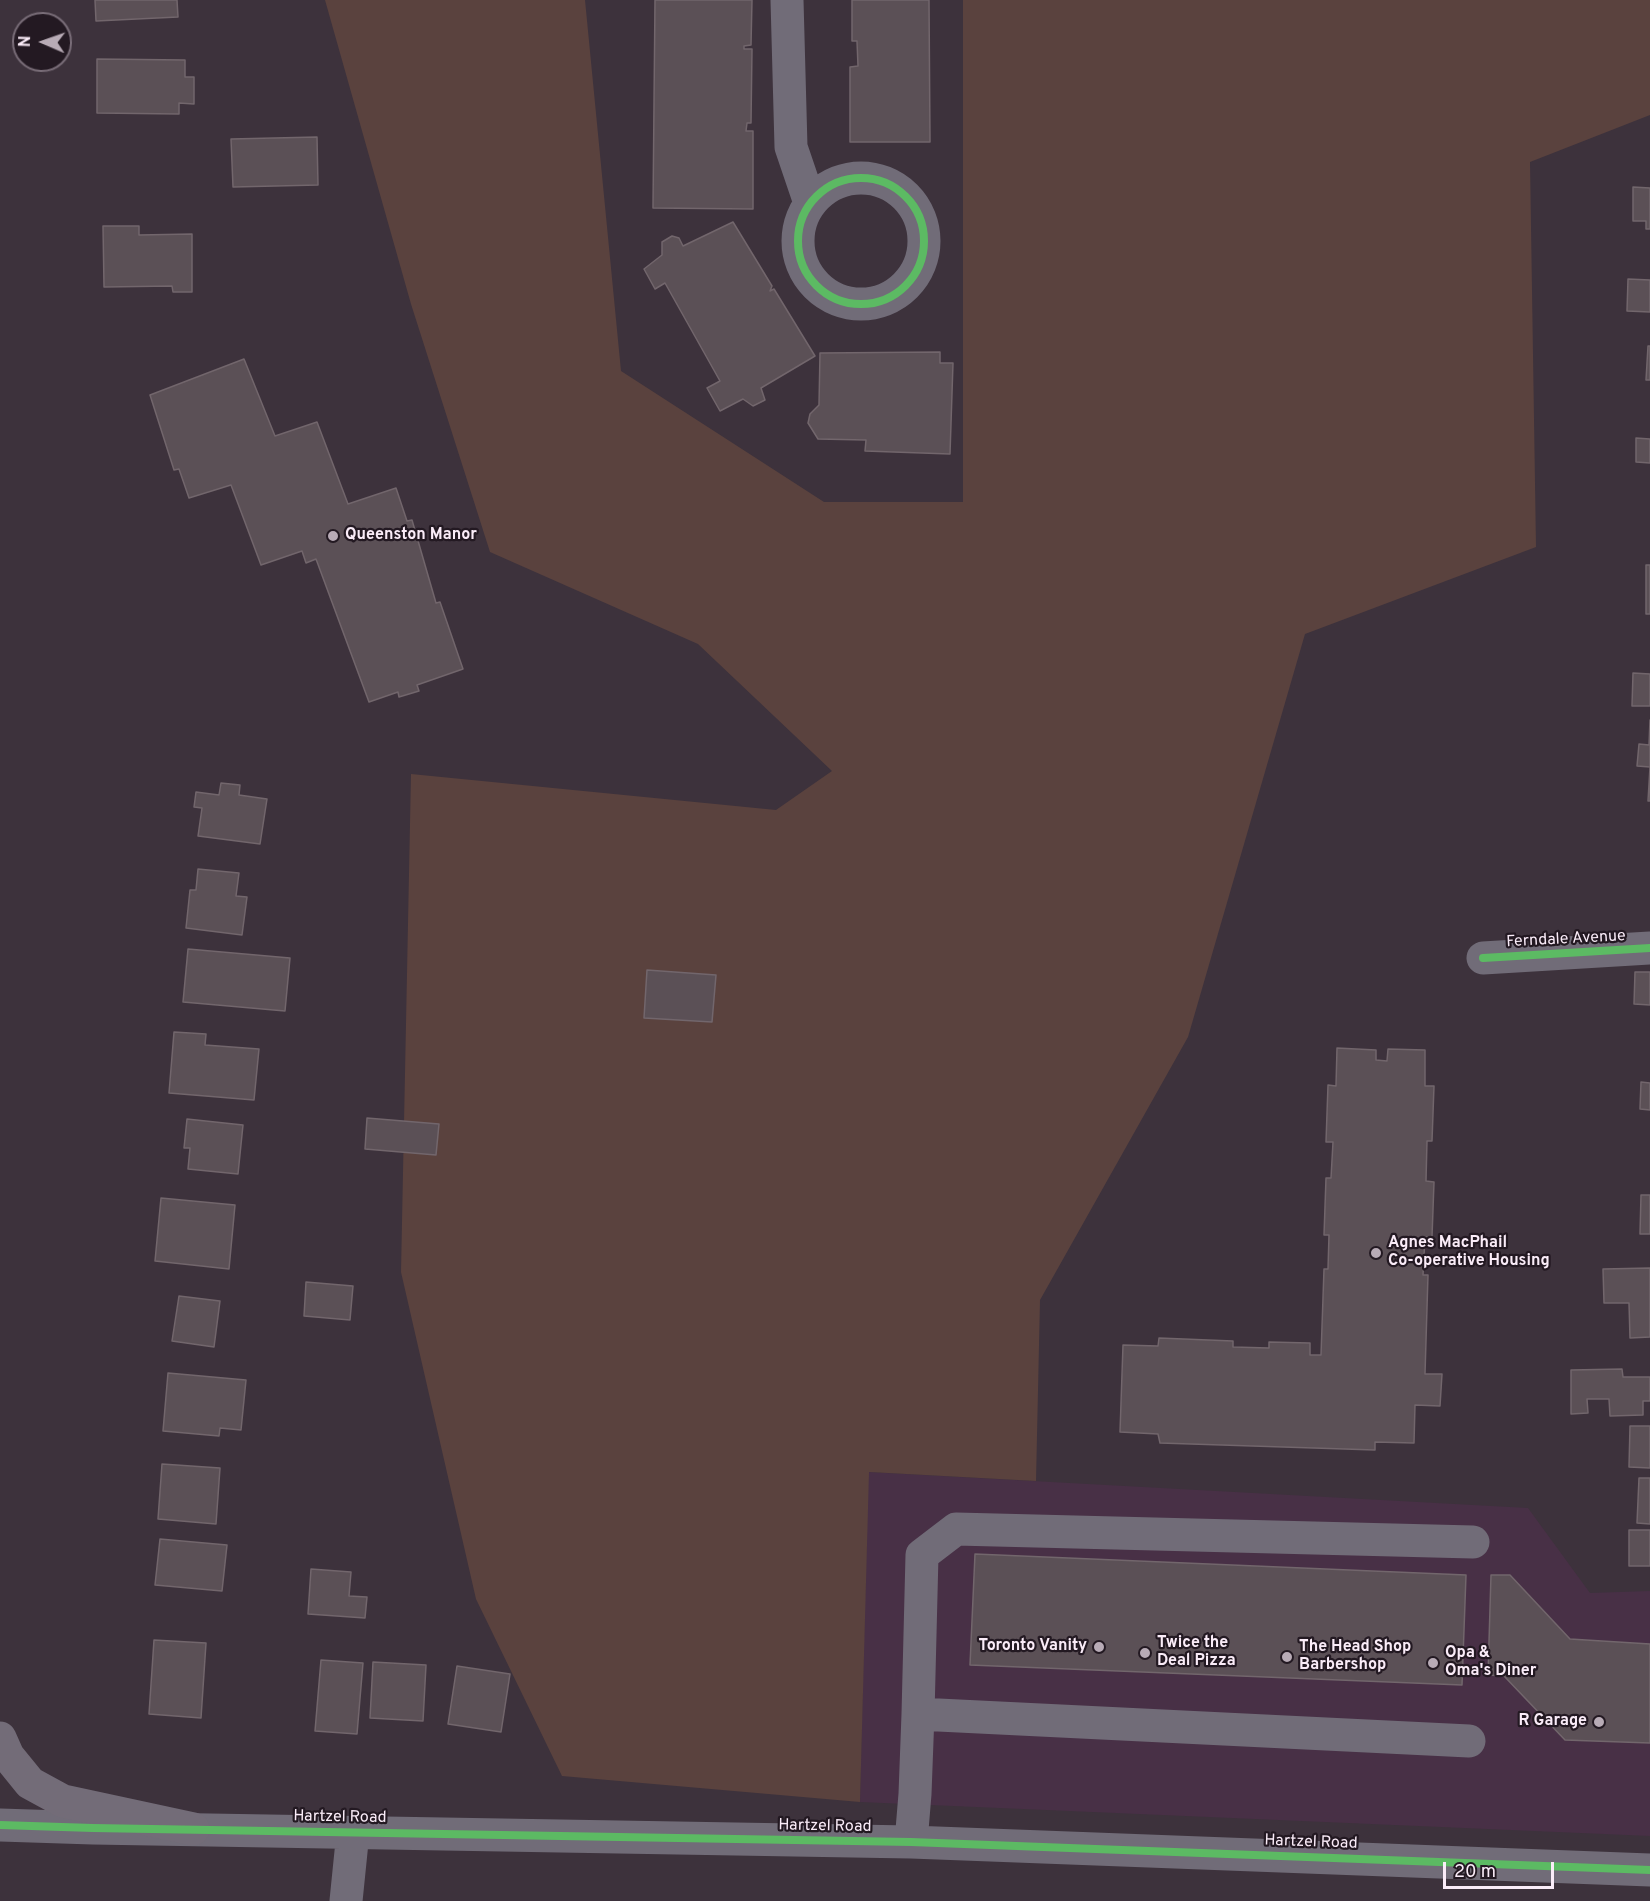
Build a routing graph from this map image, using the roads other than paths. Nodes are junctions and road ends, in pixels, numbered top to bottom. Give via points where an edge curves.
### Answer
1 (787, 0) edge
2 (810, 203) dead end
3 (1650, 948) edge
4 (1483, 958) dead end
5 (1473, 1542) dead end
6 (918, 1714) junction
7 (0, 1738) edge
8 (1469, 1741) dead end
9 (0, 1825) edge
10 (193, 1829) junction
11 (353, 1832) junction
12 (911, 1842) junction
13 (1650, 1870) edge
14 (346, 1901) edge

1 - 2 street via 791,147
3 - 4 street, Ferndale Avenue
5 - 6 street via 956,1529 922,1555
6 - 8 street
6 - 12 street
7 - 10 main road via 8,1756 30,1783 63,1801
9 - 10 street, Hartzel Road
10 - 11 street, Hartzel Road
11 - 12 street, Hartzel Road
11 - 14 street
12 - 13 street, Hartzel Road

